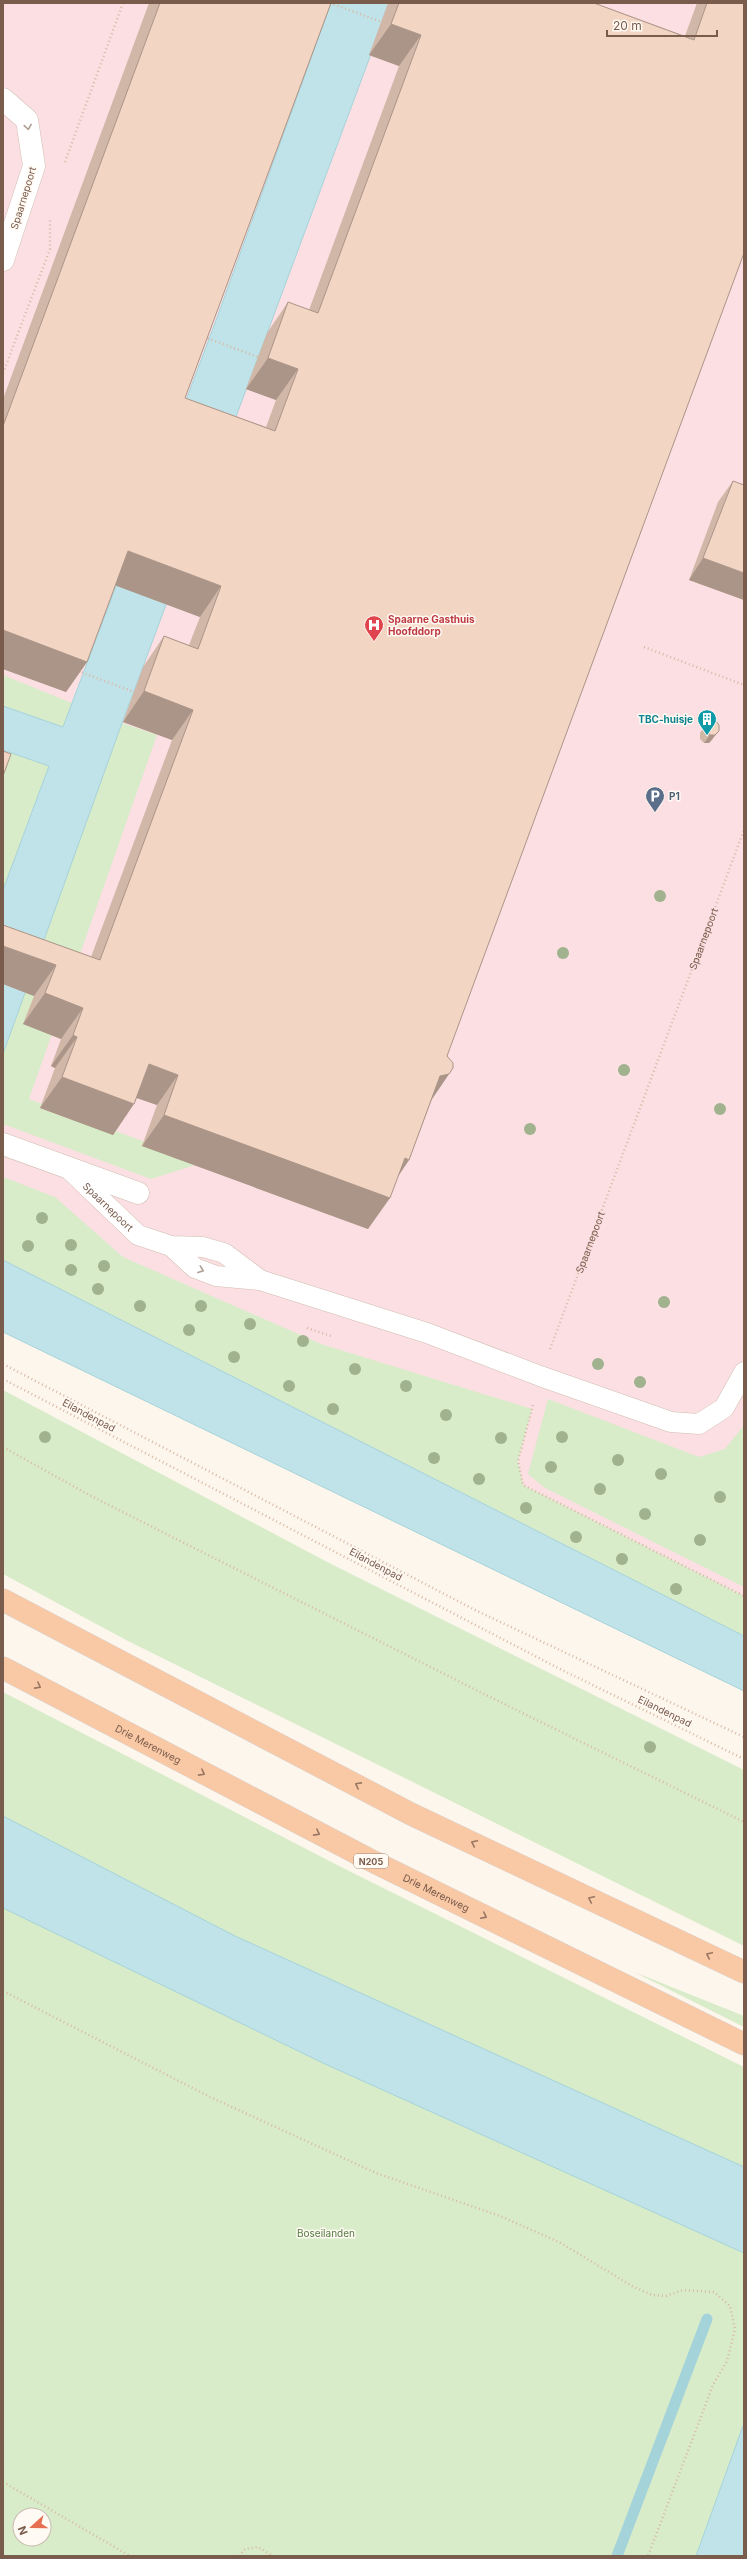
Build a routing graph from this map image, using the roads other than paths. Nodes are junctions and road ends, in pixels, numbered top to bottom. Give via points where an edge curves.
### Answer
1 (3, 99) edge
2 (3, 260) edge
3 (3, 1144) edge
4 (70, 1170) junction
5 (138, 1193) dead end
6 (744, 1372) edge
7 (3, 1600) edge
8 (3, 1668) edge
9 (744, 1972) edge
10 (744, 2044) edge

1 -> 2 street, Spaarnepoort via 27,120 34,166
3 - 4 street, Spaarnepoort
4 - 5 street, Spaarnepoort
4 - 6 lane, Spaarnepoort via 138,1235 171,1246 202,1247 224,1253 260,1280 427,1333 671,1422 699,1424 724,1408
9 -> 7 highway via 412,1814
8 -> 10 highway, Drie Merenweg / N205 via 370,1860

